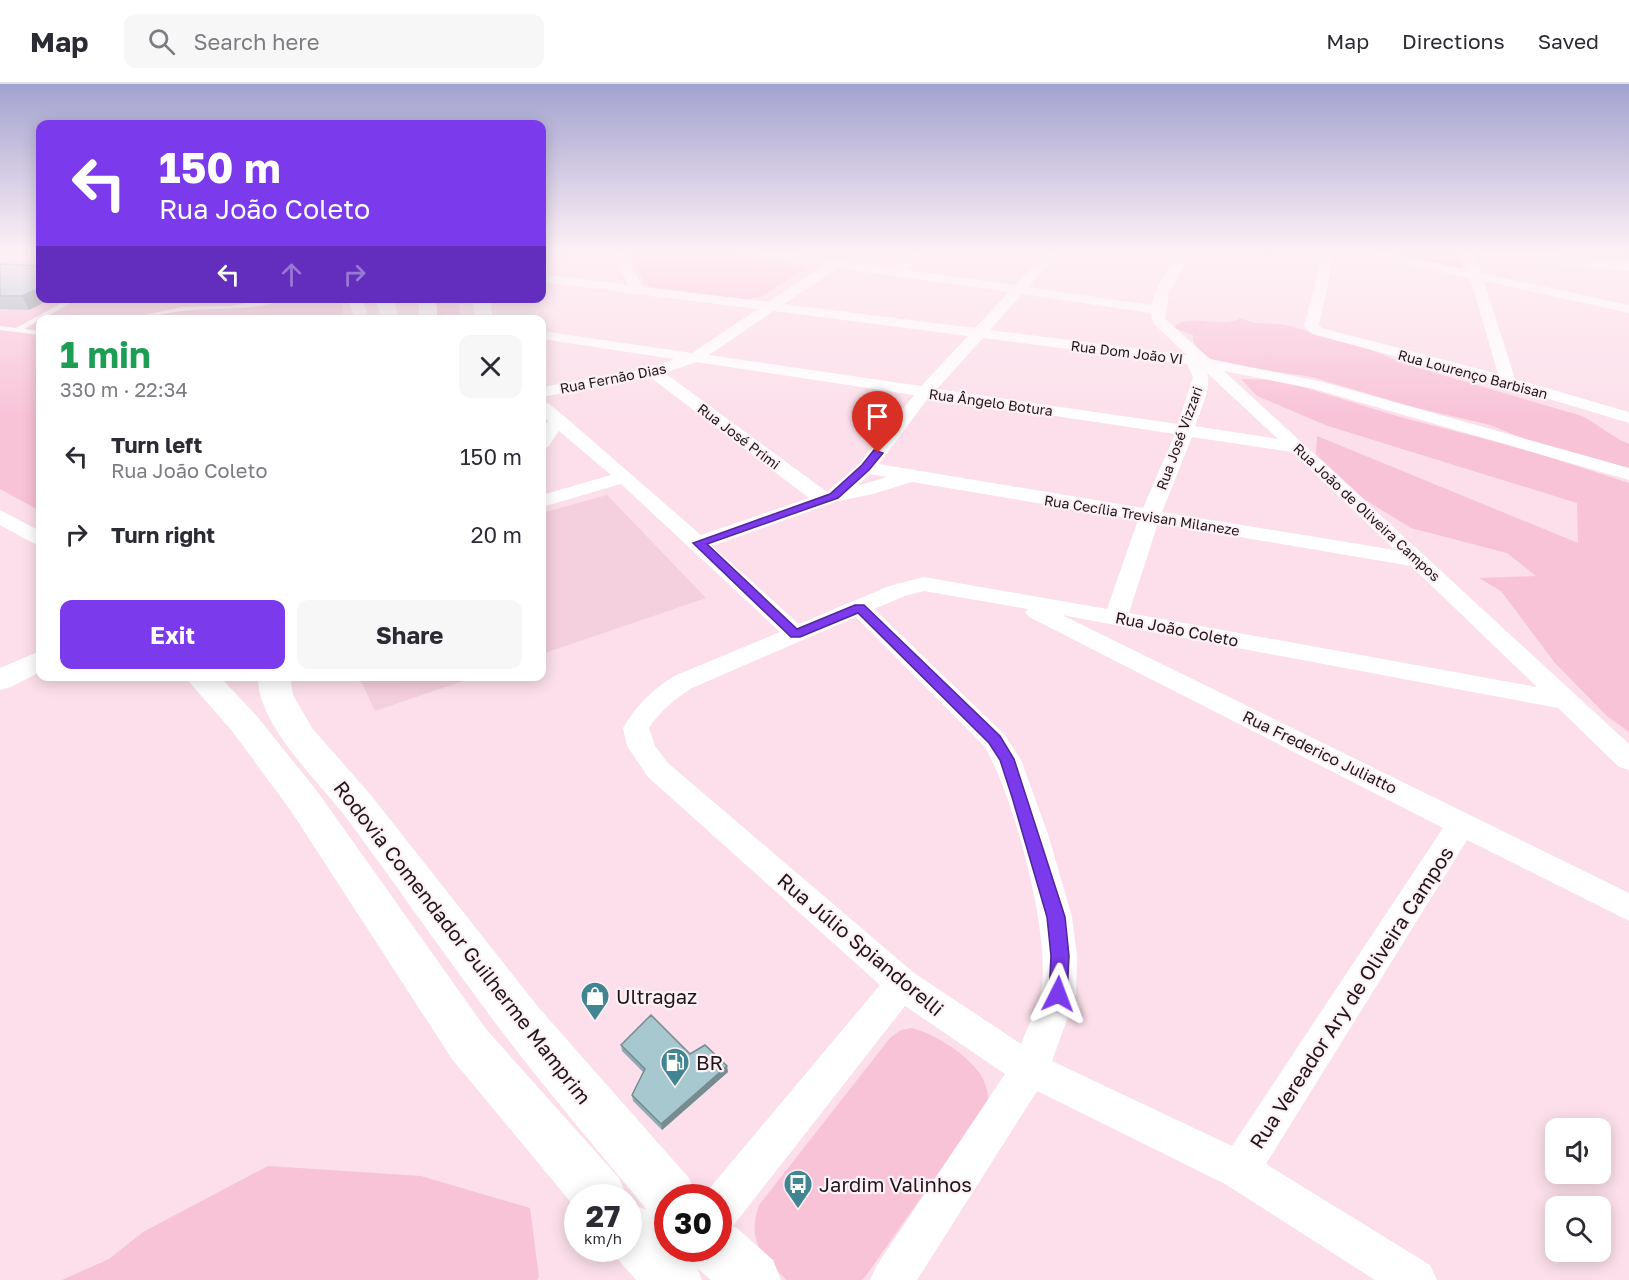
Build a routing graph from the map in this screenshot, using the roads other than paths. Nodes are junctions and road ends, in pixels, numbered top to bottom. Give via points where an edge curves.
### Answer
1 (60, 307) edge
2 (238, 307) edge
3 (769, 307) joint
4 (1002, 307) edge
5 (1134, 307) edge
6 (1157, 307) edge
7 (1316, 307) edge
8 (1486, 307) edge
9 (1156, 310) junction
10 (45, 315) edge
11 (151, 315) edge
12 (36, 320) edge
13 (0, 328) edge
14 (17, 330) junction
15 (36, 332) edge
16 (978, 333) junction
17 (546, 336) edge
18 (696, 357) junction
19 (1200, 362) junction
20 (653, 372) junction
21 (1508, 382) junction
22 (546, 391) edge
23 (925, 392) junction
24 (546, 410) edge
25 (1629, 418) edge
26 (558, 420) junction
27 (1185, 431) junction
28 (546, 436) edge
29 (1298, 447) junction
30 (866, 468) junction
31 (1629, 474) edge
32 (909, 476) junction
33 (626, 477) junction
34 (829, 498) junction
35 (546, 500) edge
36 (0, 516) edge
37 (1150, 516) junction
38 (36, 537) edge
39 (699, 543) junction
40 (1419, 561) junction
41 (1010, 599) junction
42 (860, 608) junction
43 (1116, 618) junction
44 (1161, 626) junction
45 (796, 634) junction
46 (36, 662) edge
47 (1147, 667) junction
48 (36, 674) edge
49 (205, 681) edge
50 (274, 681) edge
51 (0, 682) edge
52 (1565, 701) junction
53 (1629, 760) edge
54 (1462, 823) junction
55 (1629, 908) edge
56 (902, 984) junction
57 (1030, 1069) junction
58 (1239, 1170) junction
59 (589, 1184) edge
60 (659, 1184) edge
61 (732, 1194) edge
62 (642, 1245) edge
63 (732, 1261) edge
64 (674, 1280) edge
65 (753, 1280) edge
66 (892, 1280) edge
67 (1415, 1280) edge

1 - 10 lane
2 - 11 lane via 182,309
3 - 16 street, Rua Dom João VI
3 - 18 street, Rua Fernão Dias
4 - 16 street
5 - 9 street
6 - 9 street
7 - 21 street, Rua Lourenço Barbisan via 1311,327 1317,331
8 - 21 street
9 - 19 street, Rua João de Oliveira Campos via 1158,321
12 - 14 lane
13 - 14 lane
14 - 15 lane
16 - 19 street, Rua Dom João VI
16 - 23 street
17 - 18 street, Rua Ângelo Botura
18 - 20 street, Rua Fernão Dias
18 - 23 street, Rua Ângelo Botura
19 - 27 street, Rua José Vizzari via 1201,377
19 - 29 street, Rua João de Oliveira Campos
19 - 31 street, Rua Dom João VI via 1317,385
20 - 22 street, Rua Fernão Dias
20 - 34 street, Rua José Primi
21 - 25 street, Rua Lourenço Barbisan
23 - 27 street, Rua Ângelo Botura
23 - 30 street
24 - 26 street
26 - 28 street
26 - 33 street
27 - 29 street, Rua Ângelo Botura
27 - 37 street, Rua José Vizzari
29 - 40 street, Rua João de Oliveira Campos
30 - 32 street, Rua Cecília Trevisan Milaneze
30 - 34 street
32 - 34 street
32 - 37 street, Rua Cecília Trevisan Milaneze
33 - 35 street
33 - 39 street
34 - 39 street
36 - 38 street
37 - 40 street, Rua Cecília Trevisan Milaneze
37 - 43 street, Rua José Vizzari
39 - 45 street
40 - 52 street, Rua João de Oliveira Campos
41 - 42 street, Rua João Coleto via 924,584
41 - 43 street, Rua João Coleto
41 - 47 street, Rua Frederico Juliatto
42 - 45 street, Rua João Coleto
42 - 57 street via 994,740 1007,759 1056,917 1060,956 1058,994
43 - 44 street, Rua João Coleto
44 - 47 street
44 - 52 street, Rua João Coleto
45 - 56 street, Rua Júlio Spiandorelli via 666,693 641,719 636,728 637,739 658,770
46 - 51 street
47 - 54 street, Rua Frederico Juliatto
48 - 51 street
49 - 59 main road via 244,723 304,801 469,1044
50 - 60 main road, Rodovia Comendador Guilherme Mamprim via 276,696 327,771 523,1023
52 - 53 street, Rua João de Oliveira Campos
54 - 55 street, Rua Frederico Juliatto
54 - 58 street, Rua Vereador Ary de Oliveira Campos
56 - 57 street, Rua Júlio Spiandorelli
56 - 61 street
57 - 58 street, Rua Júlio Spiandorelli
57 - 66 street
58 - 67 street, Rua Júlio Spiandorelli
62 - 64 main road
63 - 65 main road

